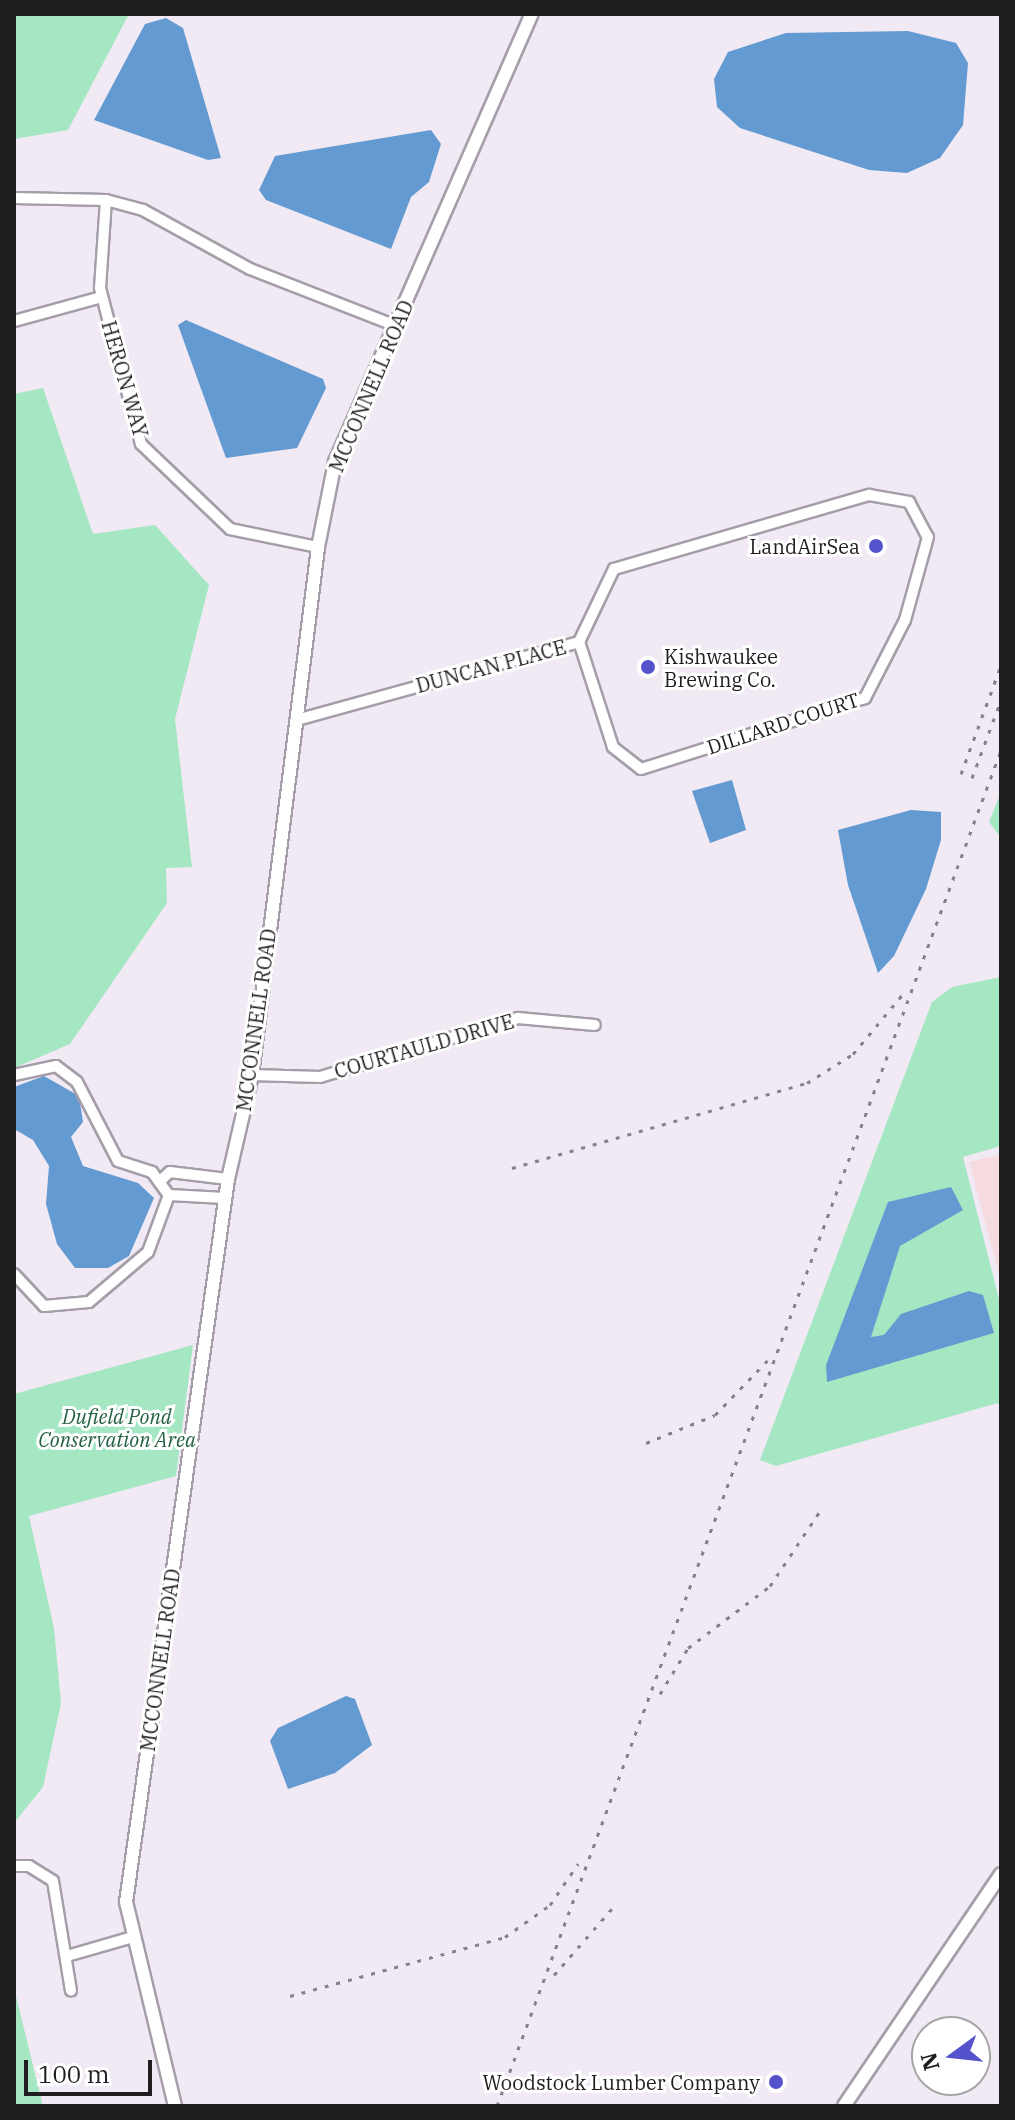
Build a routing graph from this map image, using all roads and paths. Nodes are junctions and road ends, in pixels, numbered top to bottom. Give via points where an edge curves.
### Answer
1 (532, 14) edge
2 (14, 198) edge
3 (106, 200) junction
4 (102, 297) junction
5 (14, 321) edge
6 (396, 326) junction
7 (869, 495) joint
8 (318, 547) junction
9 (579, 642) junction
10 (300, 719) junction
11 (595, 1025) dead end
12 (14, 1075) edge
13 (252, 1075) junction
14 (228, 1179) junction
15 (160, 1181) junction
16 (169, 1195) junction
17 (225, 1198) junction
18 (14, 1274) edge
19 (14, 1866) edge
20 (1001, 1874) edge
21 (133, 1937) junction
22 (67, 1956) junction
23 (71, 1991) dead end
24 (175, 2106) edge
25 (844, 2106) edge

1 - 6 street, MCCONNELL ROAD via 452,183
2 - 3 street
3 - 4 street, HERON WAY
3 - 6 street via 143,210 250,269
4 - 5 street
4 - 8 street, HERON WAY via 141,444 197,505 230,529
6 - 8 street, MCCONNELL ROAD via 335,462
7 - 9 street, DUNCAN PLACE via 621,563
7 - 9 street, DILLARD COURT via 899,496 916,507 928,545 905,620 870,691 855,703 641,769 613,747
8 - 10 street, MCCONNELL ROAD
9 - 10 street, DUNCAN PLACE
10 - 13 street, MCCONNELL ROAD
11 - 13 street, COURTAULD DRIVE via 518,1018 320,1077
12 - 15 street via 56,1066 96,1109 118,1161
13 - 14 street, MCCONNELL ROAD
14 - 15 street via 170,1172
14 - 17 street, MCCONNELL ROAD
15 - 16 street
16 - 17 street
16 - 18 street via 148,1252 89,1302 44,1306
17 - 21 street, MCCONNELL ROAD via 126,1902
19 - 22 street via 29,1866 53,1881
20 - 25 street
21 - 22 street
21 - 24 street, MCCONNELL ROAD
22 - 23 street

